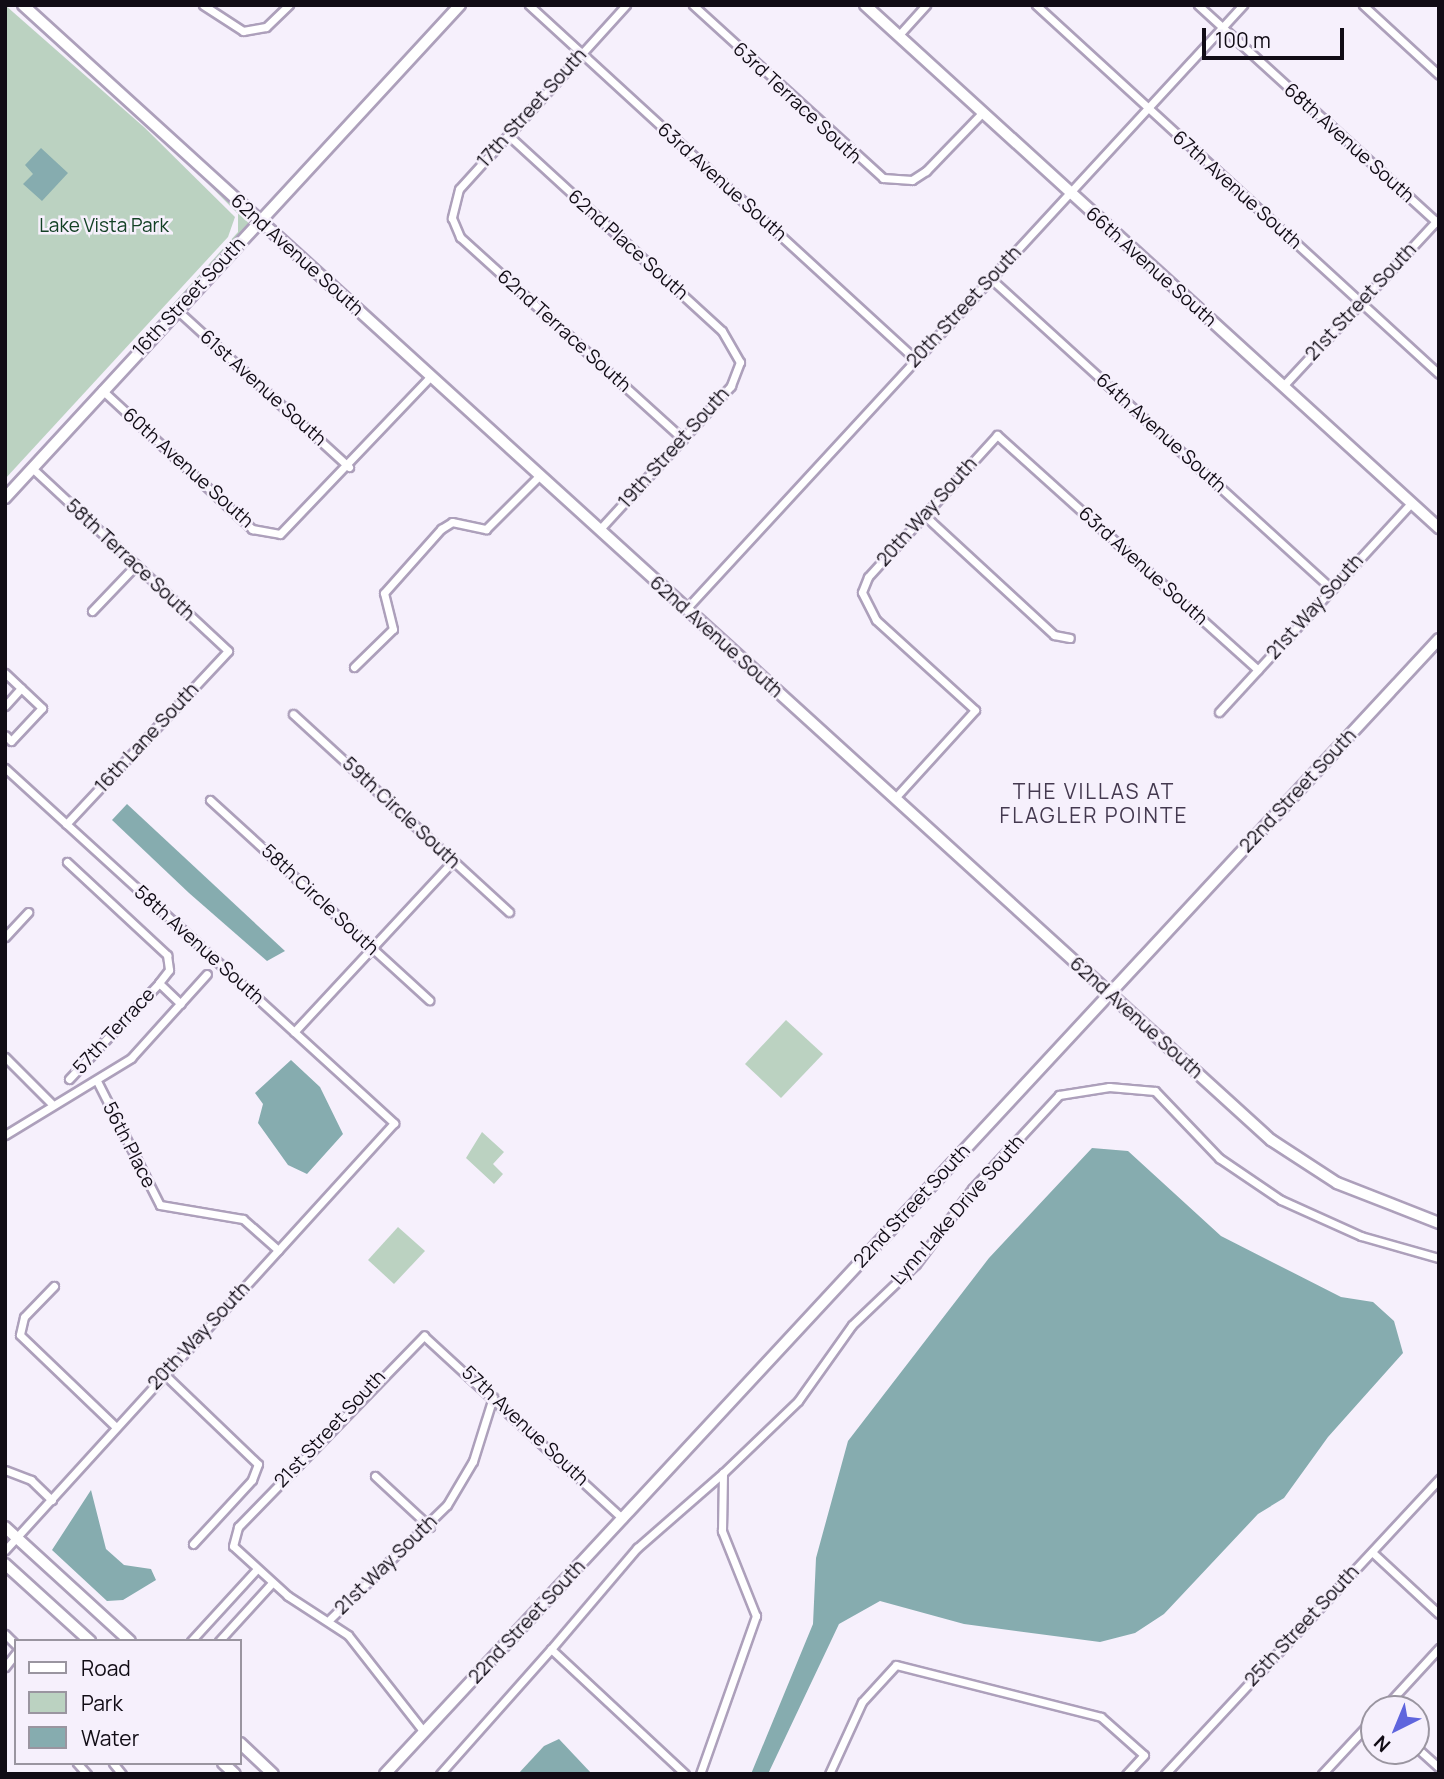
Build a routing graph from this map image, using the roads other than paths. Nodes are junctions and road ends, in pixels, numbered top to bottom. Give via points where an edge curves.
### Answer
1 (23, 5) edge
2 (203, 5) edge
3 (289, 5) edge
4 (460, 5) edge
5 (529, 5) edge
6 (626, 5) edge
7 (692, 5) edge
8 (865, 5) edge
9 (926, 5) edge
10 (1036, 5) edge
11 (1198, 5) edge
12 (1242, 5) edge
13 (1363, 5) edge
14 (1222, 27) junction
15 (898, 36) junction
16 (581, 54) junction
17 (1439, 75) edge
18 (1147, 108) junction
19 (981, 114) junction
20 (508, 135) junction
21 (1069, 193) junction
22 (452, 218) joint
23 (261, 221) junction
24 (1438, 221) edge
25 (990, 278) junction
26 (1361, 303) junction
27 (177, 310) junction
28 (915, 359) junction
29 (740, 362) joint
30 (1439, 374) edge
31 (430, 376) junction
32 (1283, 386) junction
33 (102, 390) junction
34 (997, 435) joint
35 (683, 439) junction
36 (349, 467) junction
37 (32, 468) junction
38 (539, 476) junction
39 (5, 498) edge
40 (1411, 503) junction
41 (924, 515) junction
42 (1439, 528) edge
43 (599, 530) junction
44 (136, 565) junction
45 (1331, 588) junction
46 (686, 609) junction
47 (92, 611) dead end
48 (1070, 638) dead end
49 (1439, 639) edge
50 (228, 651) joint
51 (354, 667) dead end
52 (1258, 670) junction
53 (5, 673) edge
54 (21, 688) junction
55 (5, 706) edge
56 (1219, 712) dead end
57 (293, 714) dead end
58 (5, 735) edge
59 (5, 768) edge
60 (895, 799) junction
61 (210, 800) dead end
62 (66, 824) junction
63 (453, 861) junction
64 (66, 862) dead end
65 (28, 912) dead end
66 (509, 912) dead end
67 (5, 937) edge
68 (371, 947) junction
69 (206, 974) dead end
70 (159, 983) junction
71 (1109, 994) junction
72 (429, 1000) dead end
73 (181, 1004) junction
74 (294, 1032) junction
75 (5, 1057) edge
76 (69, 1079) dead end
77 (97, 1081) junction
78 (51, 1103) junction
79 (394, 1123) joint
80 (5, 1135) edge
81 (1439, 1223) edge
82 (278, 1250) junction
83 (1439, 1258) edge
84 (54, 1286) dead end
85 (424, 1336) joint
86 (164, 1374) junction
87 (493, 1396) junction
88 (115, 1426) junction
89 (5, 1470) edge
90 (723, 1473) junction
91 (375, 1476) dead end
92 (1439, 1479) edge
93 (52, 1500) junction
94 (623, 1519) junction
95 (5, 1527) edge
96 (430, 1527) junction
97 (18, 1538) junction
98 (193, 1544) dead end
99 (5, 1550) edge
100 (1371, 1552) junction
101 (5, 1564) edge
102 (257, 1569) junction
103 (272, 1583) junction
104 (1439, 1614) edge
105 (330, 1619) junction
106 (88, 1639) edge
107 (128, 1639) edge
108 (193, 1639) edge
109 (221, 1639) edge
110 (1439, 1648) edge
111 (551, 1649) junction
112 (1396, 1695) edge
113 (424, 1732) junction
114 (1360, 1733) edge
115 (242, 1745) edge
116 (273, 1774) edge
117 (385, 1774) edge
118 (440, 1774) edge
119 (685, 1774) edge
120 (701, 1774) edge
121 (829, 1774) edge
122 (1126, 1774) edge
123 (1165, 1774) edge
124 (1322, 1774) edge

1 - 23 street, 62nd Avenue South
2 - 3 street via 243,31 266,27
4 - 23 street, 16th Street South
5 - 16 street, 63rd Avenue South
6 - 16 street, 17th Street South
7 - 19 street, 63rd Terrace South via 871,172 912,180
8 - 15 street, 66th Avenue South
9 - 15 street
10 - 18 street, 67th Avenue South
11 - 14 street, 68th Avenue South
12 - 14 street, 20th Street South
13 - 17 street
14 - 18 street, 20th Street South
14 - 24 street, 68th Avenue South
15 - 19 street, 66th Avenue South
16 - 20 street, 17th Street South
16 - 28 street, 63rd Avenue South
18 - 21 street, 20th Street South
18 - 26 street, 67th Avenue South
19 - 21 street, 66th Avenue South
20 - 22 street, 17th Street South via 459,189
20 - 29 street, 62nd Place South via 722,331
21 - 25 street, 20th Street South
21 - 32 street, 66th Avenue South
22 - 35 street, 62nd Terrace South via 460,237
23 - 27 street, 16th Street South
23 - 31 street, 62nd Avenue South
24 - 26 street, 21st Street South
25 - 28 street, 20th Street South
25 - 45 street, 64th Avenue South
26 - 30 street, 67th Avenue South
26 - 32 street, 21st Street South
27 - 33 street, 16th Street South
27 - 36 street, 61st Avenue South
28 - 46 street, 20th Street South
29 - 35 street, 19th Street South via 731,386
31 - 36 street
31 - 38 street, 62nd Avenue South
32 - 40 street, 66th Avenue South
33 - 36 street, 60th Avenue South via 252,528 280,534
33 - 37 street, 16th Street South
34 - 41 street, 20th Way South
34 - 52 street, 63rd Avenue South
35 - 43 street, 19th Street South
37 - 39 street, 16th Street South
37 - 44 street, 58th Terrace South
38 - 43 street, 62nd Avenue South
38 - 51 street via 486,529 452,522 441,529 384,593 393,629
40 - 42 street, 66th Avenue South
40 - 45 street, 21st Way South
41 - 48 street via 1054,635
41 - 60 street, 20th Way South via 862,592 876,620 975,710
43 - 46 street, 62nd Avenue South
44 - 47 street
44 - 50 street, 58th Terrace South
45 - 52 street, 21st Way South
46 - 60 street, 62nd Avenue South
49 - 71 street, 22nd Street South
50 - 62 street, 16th Lane South
52 - 56 street, 21st Way South
53 - 54 street
54 - 55 street
54 - 58 street via 42,708 12,741
57 - 63 street, 59th Circle South
59 - 62 street, 58th Avenue South
60 - 71 street, 62nd Avenue South
61 - 68 street, 58th Circle South
62 - 74 street, 58th Avenue South
63 - 66 street, 59th Circle South
63 - 68 street
64 - 70 street, 57th Terrace via 167,955 169,970
65 - 67 street
68 - 72 street, 58th Circle South
68 - 74 street
69 - 73 street
70 - 73 street, 57th Terrace
70 - 76 street, 57th Terrace
71 - 81 street, 62nd Avenue South via 1304,1164 1373,1201
71 - 94 street, 22nd Street South
73 - 77 street via 131,1058
74 - 79 street, 58th Avenue South
75 - 78 street
77 - 78 street
77 - 82 street, 56th Place via 160,1205 243,1219
78 - 80 street
79 - 82 street, 20th Way South
82 - 86 street, 20th Way South
83 - 90 street, Lynn Lake Drive South via 1361,1236 1281,1200 1219,1158 1155,1091 1109,1087 1059,1095 972,1189 916,1264 852,1325 798,1401
84 - 88 street via 24,1317 20,1335
85 - 87 street, 57th Avenue South
85 - 102 street, 21st Street South via 238,1527 233,1546
86 - 88 street, 20th Way South
86 - 98 street via 258,1464 252,1480
87 - 94 street, 57th Avenue South
87 - 96 street, 21st Way South via 472,1461
88 - 93 street, 20th Way South
89 - 93 street via 31,1480
90 - 111 street, Lynn Lake Drive South via 637,1549
90 - 120 street via 722,1531 756,1616
91 - 96 street
92 - 100 street, 25th Street South
93 - 97 street, 20th Way South
94 - 113 street, 22nd Street South
95 - 97 street
96 - 105 street, 21st Way South
97 - 99 street, 20th Way South
97 - 107 street
100 - 104 street
100 - 123 street, 25th Street South
101 - 106 street
102 - 103 street
102 - 108 street
103 - 105 street
103 - 109 street
105 - 113 street via 362,1650
110 - 112 street
111 - 118 street
111 - 119 street
113 - 117 street, 22nd Street South
114 - 124 street
115 - 116 street
121 - 122 street via 862,1702 896,1665 1101,1717 1144,1755

